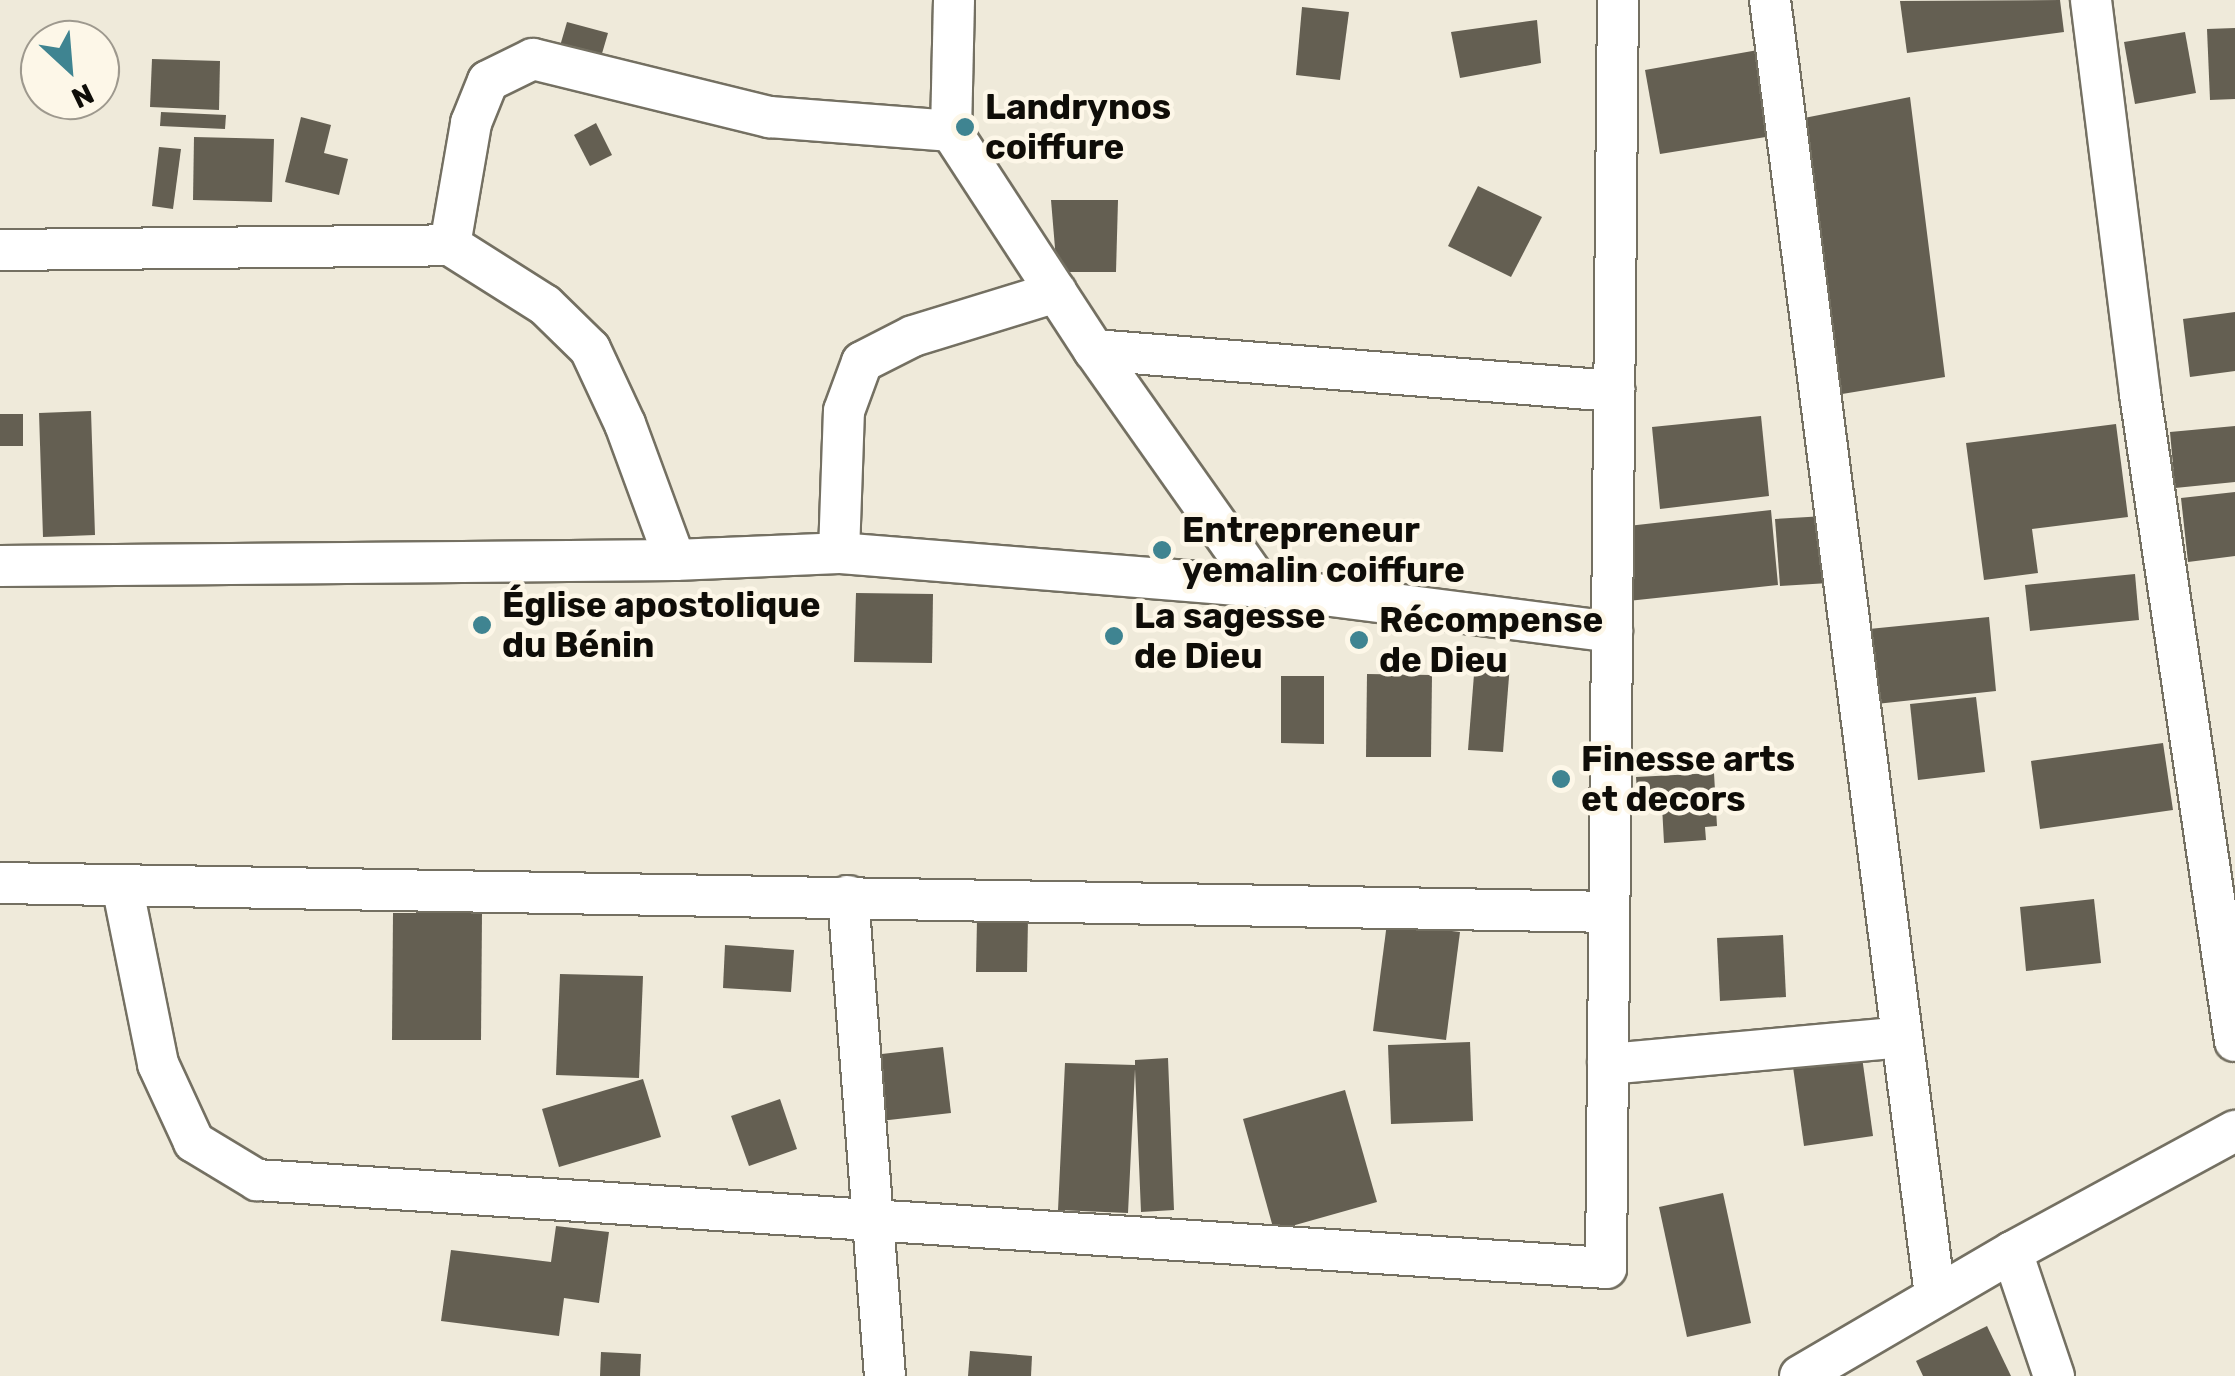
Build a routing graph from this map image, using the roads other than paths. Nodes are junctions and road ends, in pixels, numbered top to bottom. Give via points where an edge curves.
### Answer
1 (954, 0) edge
2 (1618, 0) edge
3 (1770, 0) edge
4 (2091, 0) edge
5 (951, 130) junction
6 (450, 244) junction
7 (0, 250) edge
8 (1056, 292) junction
9 (1094, 350) junction
10 (1614, 391) junction
11 (840, 552) junction
12 (676, 560) junction
13 (0, 566) edge
14 (1261, 586) junction
15 (1612, 632) junction
16 (0, 883) edge
17 (122, 885) junction
18 (848, 896) junction
19 (1609, 912) junction
20 (1902, 1037) junction
21 (2235, 1042) edge
22 (1608, 1064) junction
23 (2235, 1131) edge
24 (871, 1218) junction
25 (2012, 1252) junction
26 (1935, 1296) junction
27 (885, 1376) edge
28 (1800, 1376) edge
29 (2054, 1376) edge

1 - 5 street
2 - 10 street
3 - 20 street
4 - 21 street via 2140,394
5 - 6 street via 770,117 533,60 488,81 471,123
5 - 8 street
6 - 7 street
6 - 12 street via 545,304 590,349
8 - 9 street
8 - 11 street via 914,336 862,362 844,411
9 - 10 street
9 - 14 street
10 - 15 street
11 - 12 street
11 - 14 street
12 - 13 street
14 - 15 street
15 - 19 street
16 - 17 street
17 - 18 street
17 - 24 street via 158,1064 194,1142 257,1180
18 - 19 street
18 - 24 street
19 - 22 street
20 - 22 street
20 - 26 street
22 - 24 street via 1606,1268
23 - 25 street
24 - 27 street
25 - 26 street
25 - 29 street
26 - 28 street

